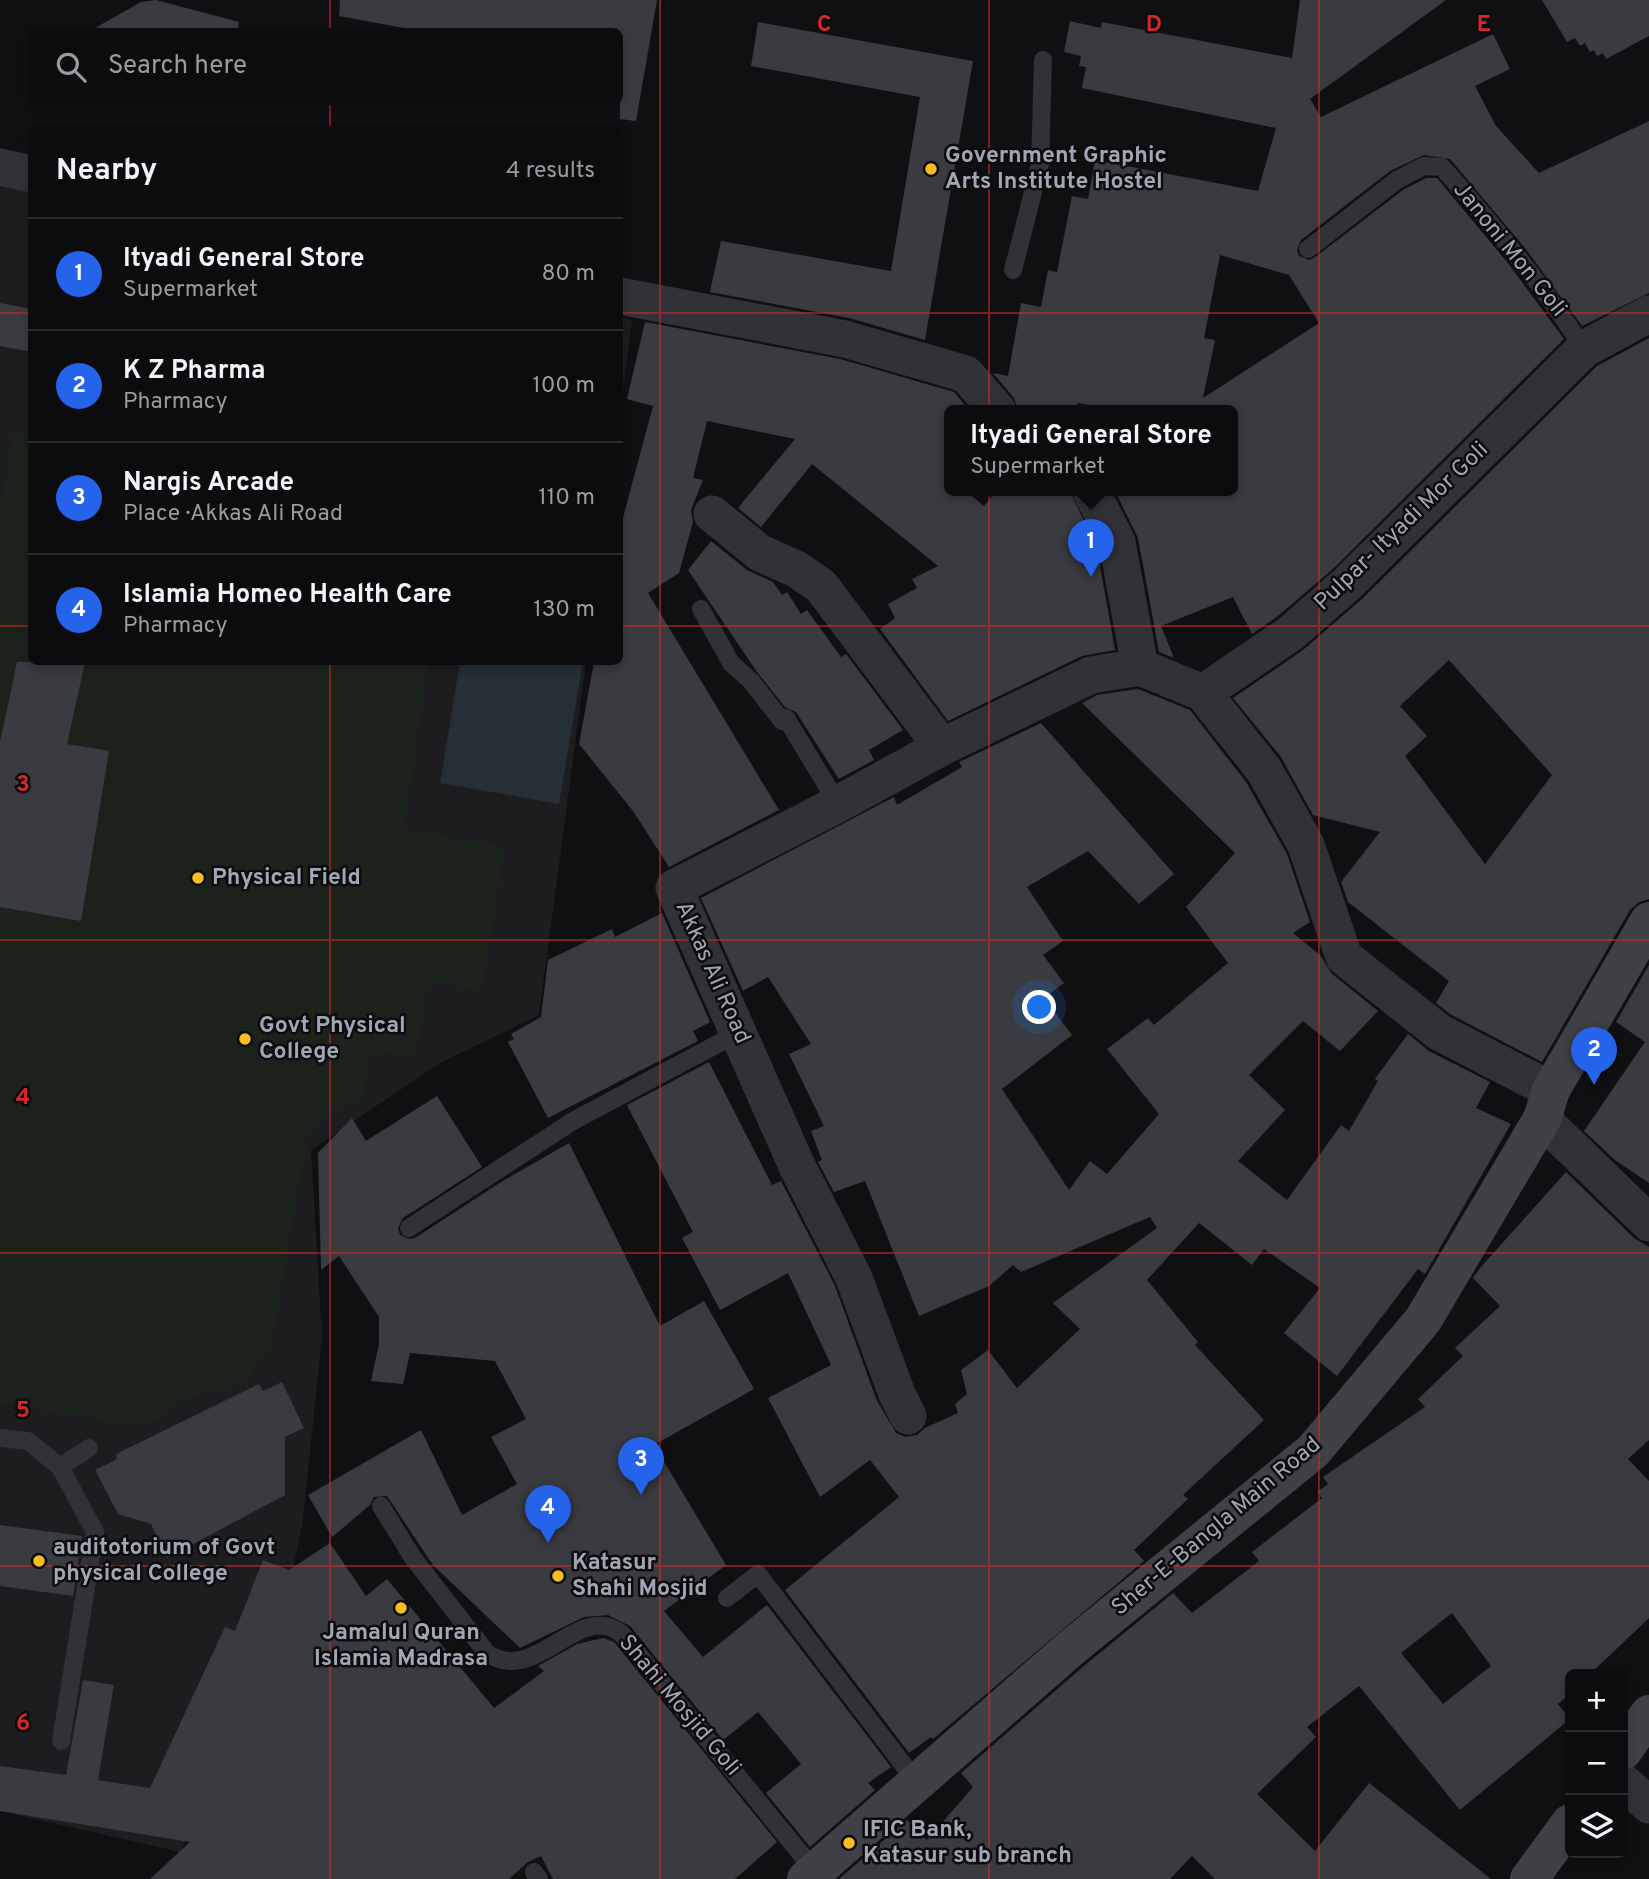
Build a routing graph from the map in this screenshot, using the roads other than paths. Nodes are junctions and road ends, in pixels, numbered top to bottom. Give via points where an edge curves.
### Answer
1 (1043, 60) dead end
2 (0, 167) edge
3 (28, 173) edge
4 (1308, 249) dead end
5 (1013, 271) dead end
6 (623, 297) edge
7 (1649, 314) edge
8 (1584, 349) junction
9 (993, 405) edge
10 (1094, 496) edge
11 (712, 514) dead end
12 (701, 609) dead end
13 (1140, 667) junction
14 (1203, 693) junction
15 (942, 747) junction
16 (838, 804) junction
17 (1649, 921) edge
18 (740, 1032) junction
19 (1546, 1104) junction
20 (1649, 1223) edge
21 (409, 1228) dead end
22 (908, 1416) dead end
23 (0, 1438) edge
24 (89, 1448) dead end
25 (60, 1466) junction
26 (381, 1506) dead end
27 (727, 1598) dead end
28 (1649, 1714) edge
29 (61, 1741) dead end
30 (1628, 1744) edge
31 (918, 1784) junction
32 (1628, 1787) edge
33 (1649, 1805) edge
34 (1565, 1830) edge
35 (810, 1874) edge
36 (1529, 1879) edge

1 - 5 lane via 1040,165
2 - 3 street
4 - 8 lane, Janoni Mon Goli via 1397,180 1424,166 1442,167 1489,220
6 - 9 street via 845,339 966,374
7 - 8 street, Pulpar- Ityadi Mor Goli
8 - 14 street, Pulpar- Ityadi Mor Goli via 1348,583 1291,633
10 - 13 street via 1117,542
11 - 15 street via 760,553 821,586
12 - 16 lane via 731,663 782,721 786,718
13 - 14 street
13 - 15 street, Akkas Ali Road via 1091,675
14 - 19 street via 1264,770 1306,845 1344,957 1439,1032
15 - 16 street, Akkas Ali Road
16 - 18 street, Akkas Ali Road via 674,888
17 - 19 street, Sher-E-Bangla Main Road
18 - 21 lane via 573,1121
18 - 22 street, Akkas Ali Road via 797,1166 854,1278
19 - 20 street
19 - 31 street, Sher-E-Bangla Main Road via 1423,1320 1313,1451 1071,1648
23 - 25 lane via 28,1441
24 - 25 lane
25 - 29 lane via 95,1532
26 - 35 lane, Shahi Mosjid Goli via 414,1558 487,1653 499,1661 515,1663 594,1625 610,1626 621,1633
27 - 31 lane via 758,1574
28 - 30 street
31 - 35 street, Sher-E-Bangla Main Road
32 - 33 street
34 - 36 street

